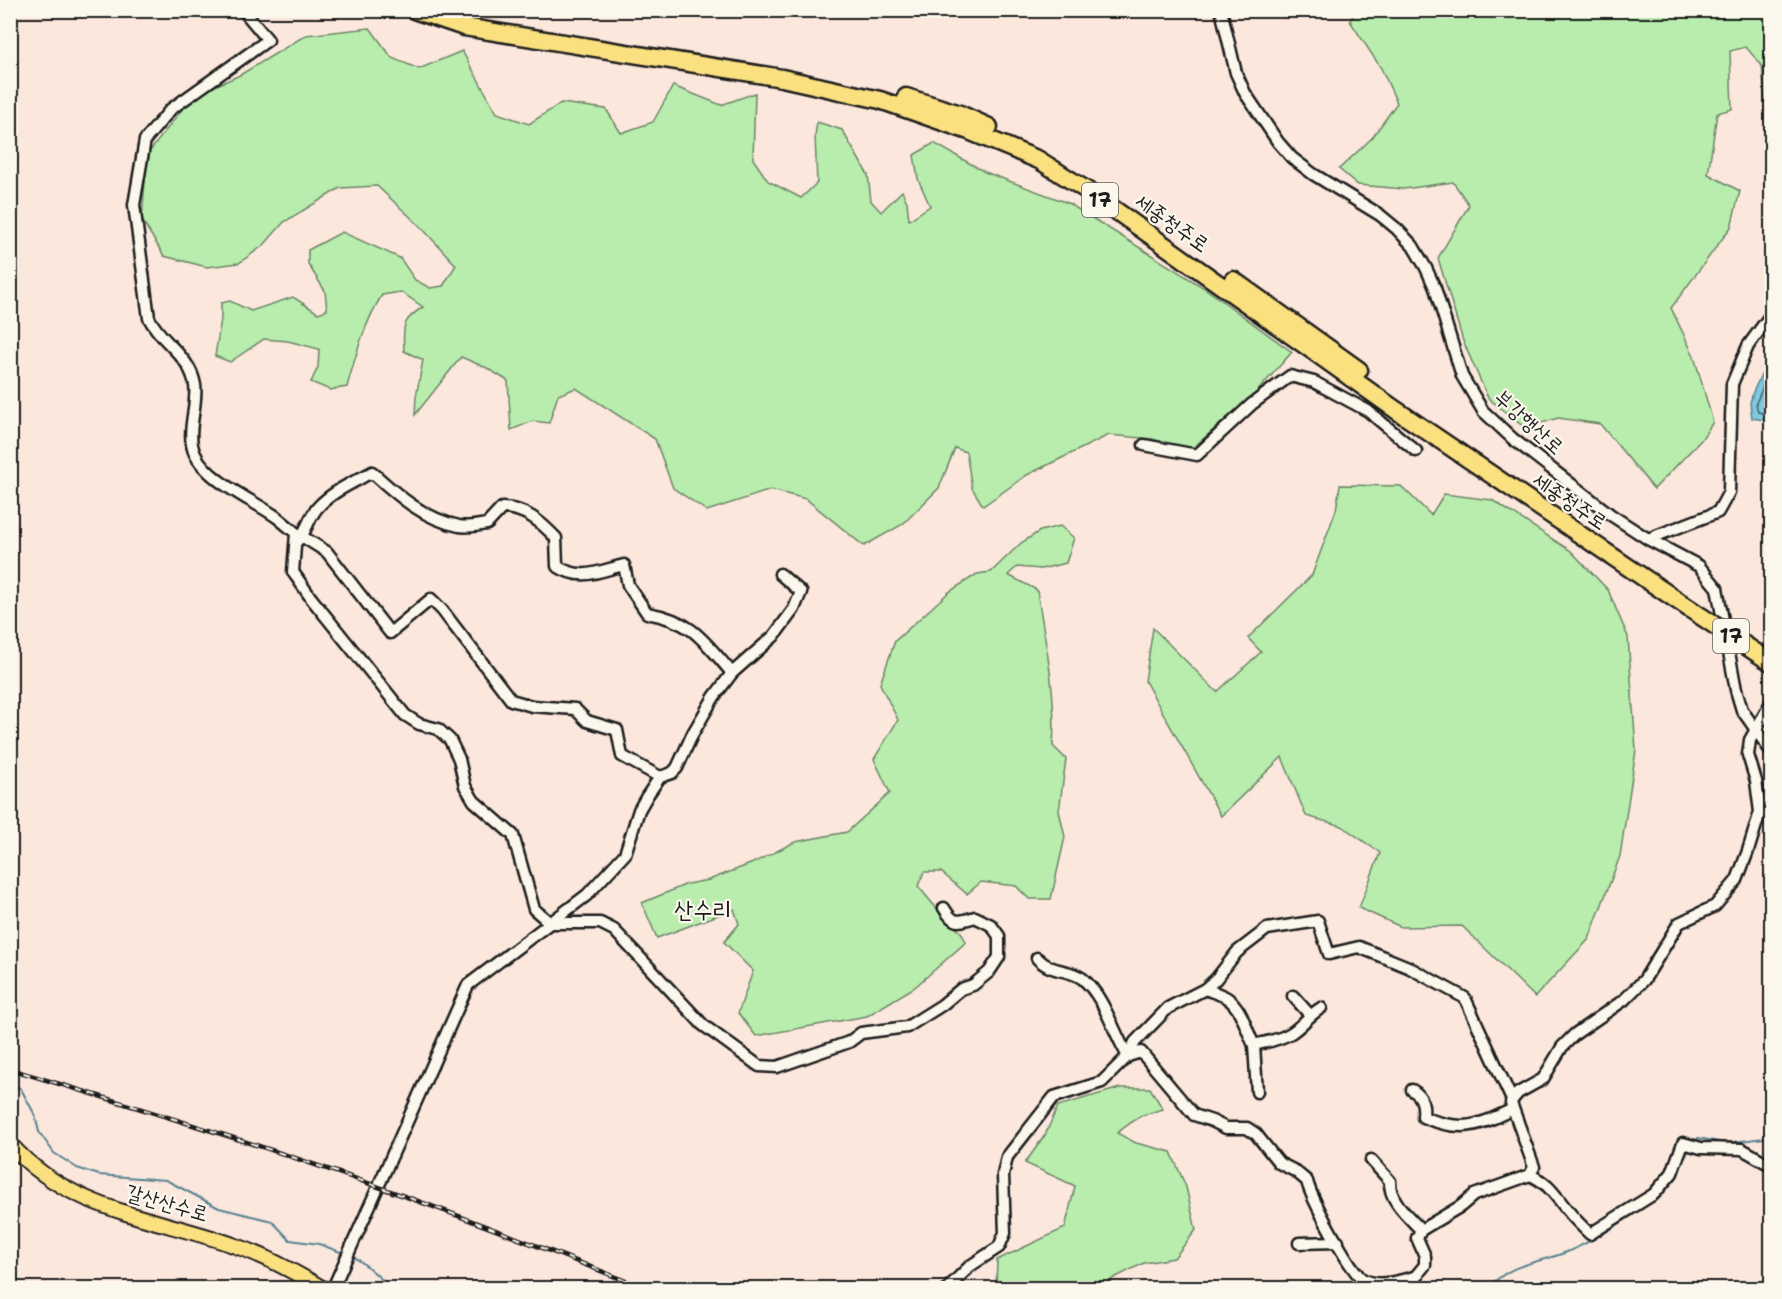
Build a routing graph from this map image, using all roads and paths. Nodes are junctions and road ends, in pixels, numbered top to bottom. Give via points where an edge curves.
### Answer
1 (243, 10) edge
2 (414, 10) edge
3 (448, 10) edge
4 (1221, 10) edge
5 (1772, 313) edge
6 (1144, 445) dead end
7 (1416, 451) dead end
8 (299, 539) junction
9 (1648, 539) junction
10 (780, 574) dead end
11 (1691, 603) junction
12 (1772, 650) edge
13 (1772, 663) edge
14 (732, 673) junction
15 (1772, 701) edge
16 (1755, 728) junction
17 (1772, 753) edge
18 (660, 777) junction
19 (944, 908) dead end
20 (550, 923) junction
21 (1037, 958) dead end
22 (1205, 989) junction
23 (1293, 996) dead end
24 (1321, 1008) dead end
25 (1310, 1015) junction
26 (1254, 1045) junction
27 (1128, 1056) junction
28 (1412, 1090) dead end
29 (1257, 1092) dead end
30 (1513, 1104) junction
31 (10, 1144) edge
32 (1371, 1160) dead end
33 (1772, 1166) edge
34 (1530, 1175) junction
35 (1421, 1230) junction
36 (1338, 1242) junction
37 (1299, 1243) dead end
38 (1419, 1276) junction
39 (322, 1288) edge
40 (333, 1288) edge
41 (948, 1288) edge
42 (1406, 1288) edge

1 - 8 street via 268,40 171,109 145,140 134,205 148,318 156,332 184,358 195,386 194,454 213,476 278,518
2 - 11 highway, 세종청주로 / 17 via 464,27 782,78 880,100 969,130 1039,160 1396,410
3 - 11 highway, 세종청주로 / 17 via 501,24 788,70 892,92 960,114 1026,143 1120,200
4 - 9 street, 부강행산로 via 1236,73 1278,142 1312,174 1380,215 1413,246 1435,288 1462,376 1483,411 1513,439
5 - 9 street via 1748,346 1732,384 1729,492 1718,512
6 - 7 street via 1197,454 1290,376 1314,382 1368,411
8 - 14 street via 308,520 331,495 372,472 399,497 429,516 461,527 487,524 502,508 510,508 537,518 556,538 557,566 567,572 578,576 624,565 628,585 647,613 665,616 697,632
8 - 18 street via 327,552 390,633 431,599 511,700 532,706 575,709 587,721 617,730 622,756
8 - 20 street via 293,572 405,715 438,729 450,740 474,801 513,835 534,909
9 - 16 street, 부강행산로 via 1699,566 1717,588 1736,690 1742,710
10 - 14 street via 801,592 794,609 774,636
11 - 12 highway, 17
11 - 13 highway, 17, bridge
14 - 18 street via 693,733 677,768
15 - 16 street
16 - 17 street, 부강행산로
16 - 30 street via 1748,755 1760,812 1737,880 1715,906 1679,923 1644,980 1624,1000 1575,1034 1562,1047 1543,1079 1518,1093
18 - 20 street via 639,810 625,854 587,895
19 - 20 street via 956,921 975,916 991,925 999,936 999,957 989,972 907,1027 861,1034 849,1042 777,1067 759,1066 703,1025 614,930 600,923
20 - 40 street via 468,985
21 - 27 street via 1046,967 1086,981
22 - 26 street via 1228,999 1240,1012
22 - 27 street via 1168,1008 1135,1042
22 - 30 street via 1237,952 1267,929 1318,921 1329,954 1359,947 1408,967 1465,998
23 - 25 street
24 - 25 street
25 - 26 street via 1292,1033
26 - 29 street
27 - 36 street via 1141,1052 1194,1115 1226,1128 1247,1128 1256,1134 1279,1163 1307,1181
27 - 41 street via 1102,1082 1054,1097 1013,1149 1003,1175 1005,1233 999,1247 970,1266
28 - 30 street via 1421,1099 1423,1117 1445,1126 1473,1126
30 - 34 street via 1534,1167
31 - 39 main road, 갈산산수로 via 65,1189 97,1204 237,1246
32 - 35 street via 1390,1181 1392,1196
33 - 34 street via 1742,1149 1701,1148 1683,1143 1672,1173 1654,1194 1590,1234 1552,1190
34 - 35 street via 1474,1195
35 - 38 street via 1417,1238 1425,1265
36 - 37 street
36 - 38 street via 1364,1280 1391,1284
38 - 42 street

